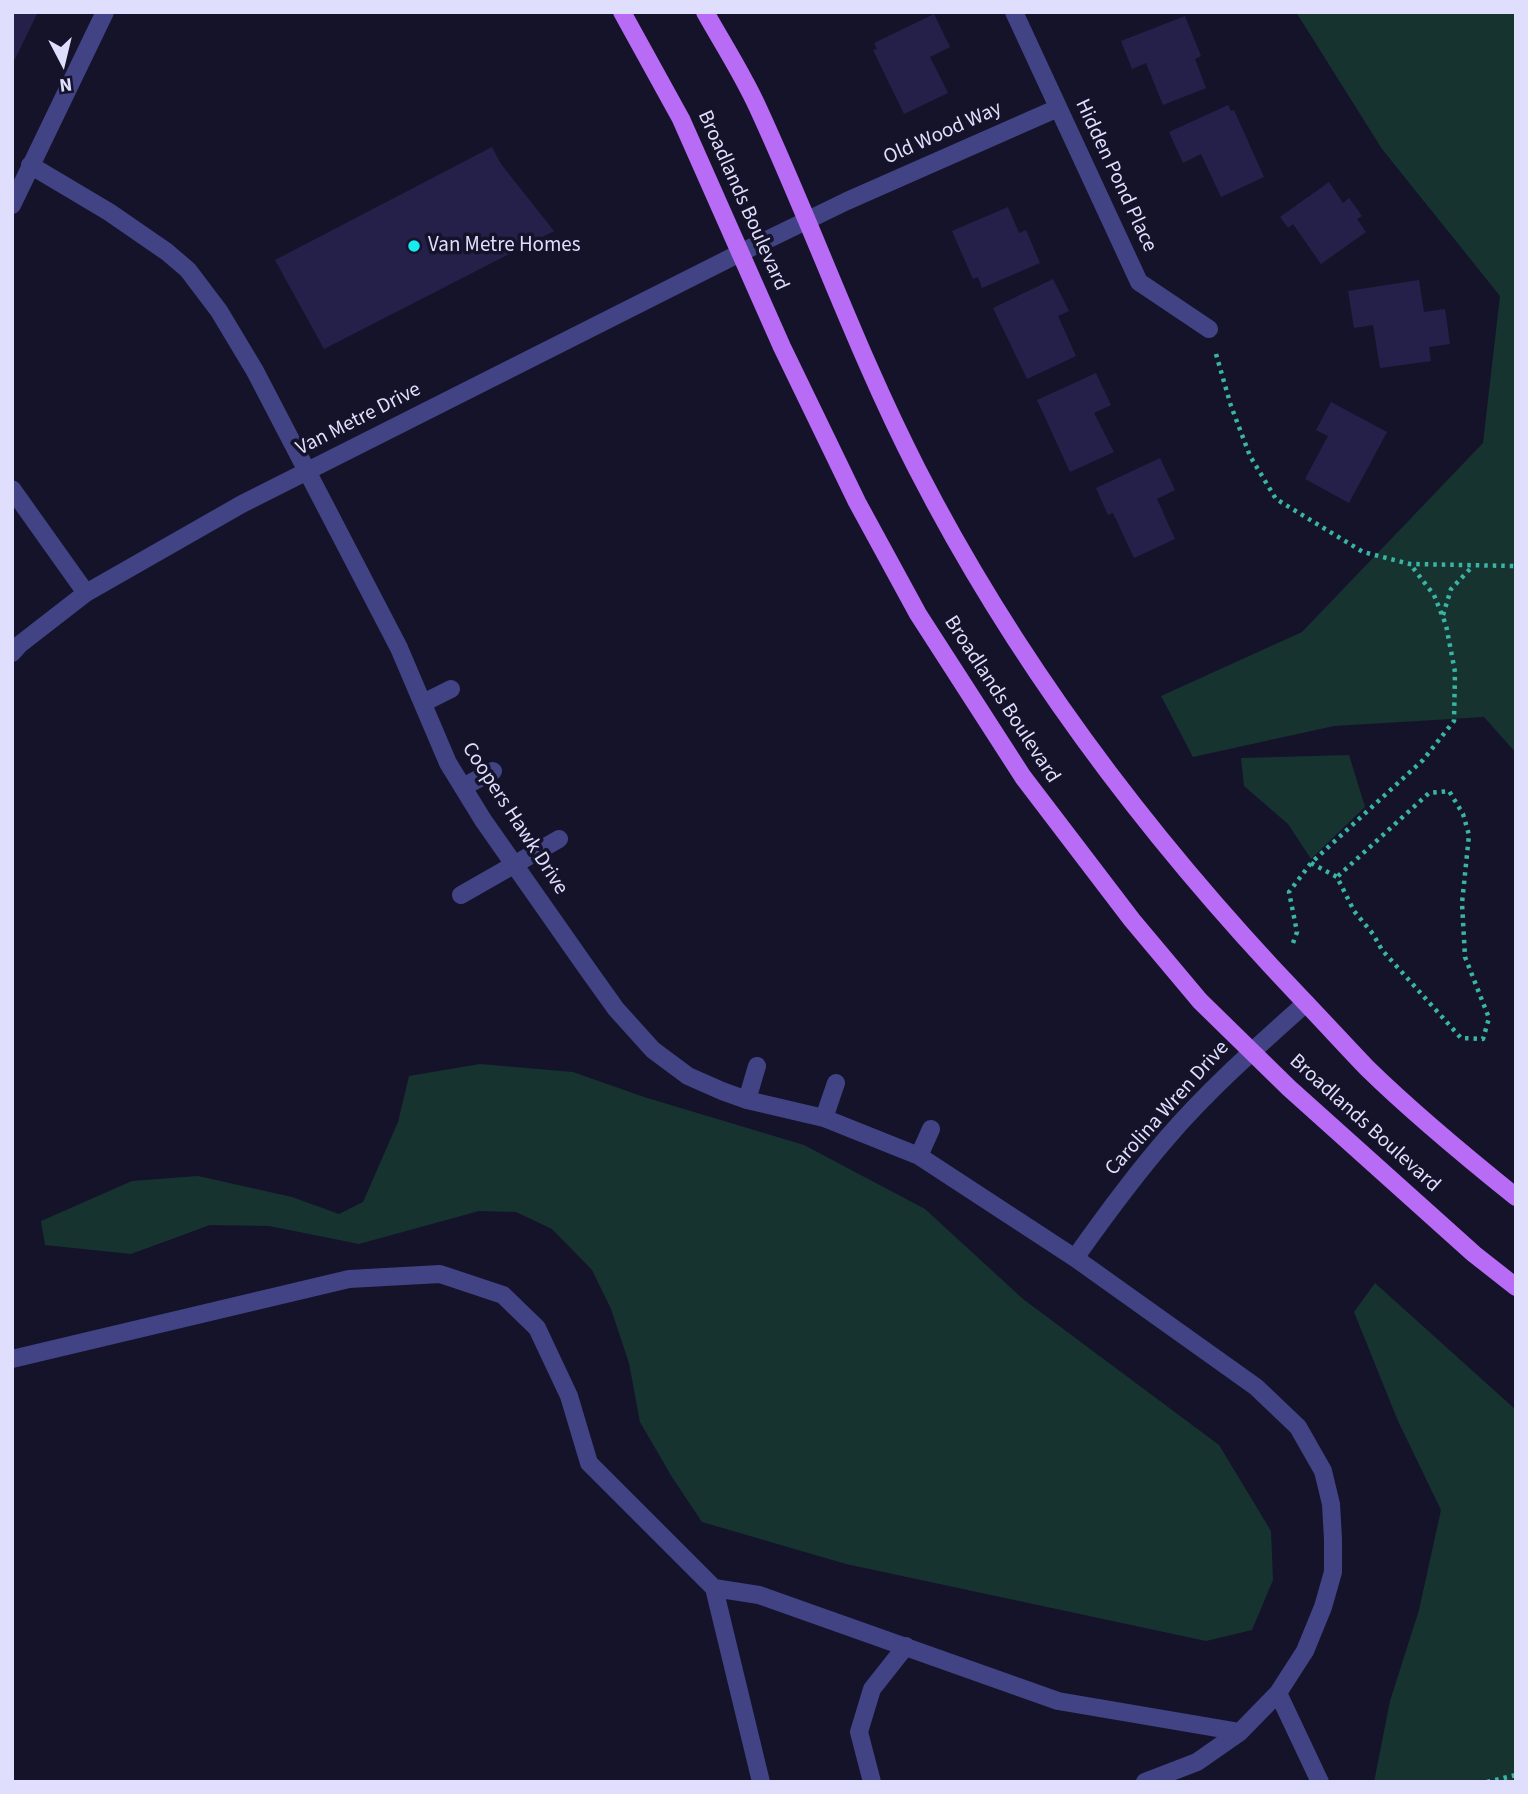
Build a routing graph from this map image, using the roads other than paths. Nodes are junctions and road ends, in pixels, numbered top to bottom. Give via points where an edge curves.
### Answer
1 (105, 12) edge
2 (622, 12) edge
3 (705, 12) edge
4 (1014, 12) edge
5 (1058, 108) junction
6 (30, 165) junction
7 (12, 205) edge
8 (808, 222) junction
9 (742, 252) junction
10 (1209, 329) road end
11 (307, 472) junction
12 (12, 489) edge
13 (86, 593) junction
14 (12, 653) edge
15 (452, 689) dead end
16 (422, 703) junction
17 (493, 771) dead end
18 (463, 788) junction
19 (559, 839) dead end
20 (514, 865) junction
21 (461, 895) dead end
22 (1306, 1003) junction
23 (1252, 1052) junction
24 (757, 1066) dead end
25 (836, 1083) dead end
26 (747, 1100) junction
27 (824, 1118) junction
28 (931, 1129) dead end
29 (919, 1156) junction
30 (1516, 1197) edge
31 (1075, 1258) junction
32 (1516, 1287) edge
33 (12, 1359) edge
34 (714, 1588) junction
35 (906, 1646) junction
36 (1278, 1693) junction
37 (1240, 1732) junction
38 (761, 1782) edge
39 (872, 1782) edge
40 (1145, 1782) edge
41 (1320, 1782) edge

1 - 6 street
2 - 9 main road, Broadlands Boulevard via 681,119
3 - 8 main road, Broadlands Boulevard via 757,104
4 - 5 street, Hidden Pond Place
5 - 8 street, Old Wood Way
5 - 10 street, Hidden Pond Place via 1139,282
6 - 7 street
6 - 11 street, Coopers Hawk Drive via 109,212 188,270 256,371
8 - 9 street, Van Metre Drive
8 - 22 main road, Broadlands Boulevard via 878,387 962,555 1017,641 1157,838
9 - 11 street, Van Metre Drive
9 - 23 main road, Broadlands Boulevard via 857,502 918,614 973,701 1023,777 1132,920
11 - 13 street, Van Metre Drive
11 - 16 street, Coopers Hawk Drive via 399,648
12 - 13 street
13 - 14 street, Van Metre Drive
15 - 16 street
16 - 18 street, Coopers Hawk Drive
17 - 18 street
18 - 20 street, Coopers Hawk Drive
19 - 20 street
20 - 21 street
20 - 26 street, Coopers Hawk Drive via 616,1009 653,1050 688,1076
22 - 23 street, Carolina Wren Drive
22 - 30 main road, Broadlands Boulevard via 1369,1069
23 - 31 street, Carolina Wren Drive via 1167,1137
23 - 32 main road, Broadlands Boulevard
24 - 26 street
25 - 27 street
26 - 27 street, Coopers Hawk Drive
27 - 29 street, Coopers Hawk Drive
28 - 29 street
29 - 31 street, Coopers Hawk Drive
31 - 36 street, Coopers Hawk Drive via 1256,1387 1298,1427 1323,1471 1331,1504 1334,1572 1305,1650
33 - 34 street via 349,1279 440,1274 503,1295 537,1328 569,1396 589,1463
34 - 35 street via 759,1595
34 - 38 street
35 - 37 street via 1058,1701
35 - 39 street via 872,1689 859,1732
36 - 37 street, Coopers Hawk Drive
36 - 41 street
37 - 40 street, Coopers Hawk Drive via 1197,1762

